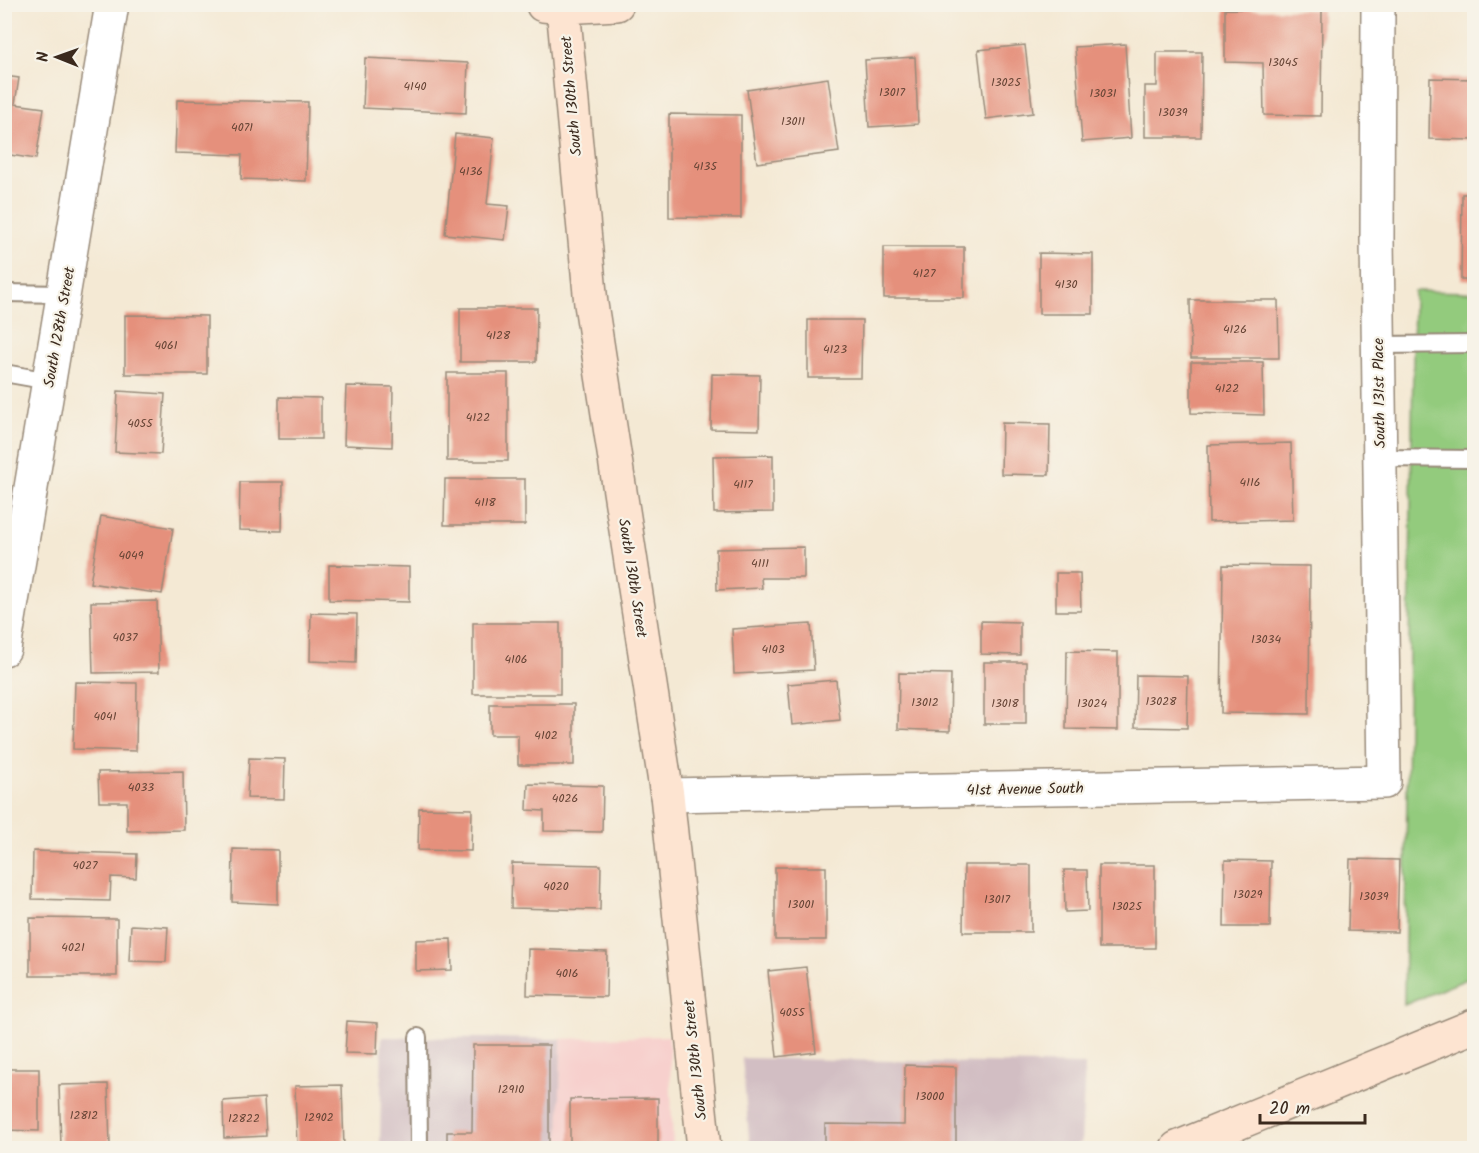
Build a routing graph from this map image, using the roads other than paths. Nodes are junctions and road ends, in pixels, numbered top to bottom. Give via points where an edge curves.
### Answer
1 (112, 4) edge
2 (617, 4) edge
3 (1378, 4) edge
4 (552, 6) edge
5 (4, 293) edge
6 (64, 294) junction
7 (1474, 344) edge
8 (1378, 345) junction
9 (4, 373) edge
10 (49, 381) junction
11 (1379, 458) junction
12 (1474, 459) edge
13 (4, 649) edge
14 (1384, 782) joint
15 (667, 795) junction
16 (1474, 1026) edge
17 (418, 1037) dead end
18 (419, 1149) edge
19 (704, 1149) edge
20 (1177, 1149) edge

1 - 6 street, South 128th Street
2 - 4 street
3 - 8 street, South 131st Place
4 - 15 street, South 130th Street via 591,304
5 - 6 lane
6 - 10 street, South 128th Street
7 - 8 lane
8 - 11 street, South 131st Place
9 - 10 lane
10 - 13 street, South 128th Street
11 - 12 lane
11 - 14 street, South 131st Place
14 - 15 street, 41st Avenue South
15 - 19 street, South 130th Street
16 - 20 street
17 - 18 lane

